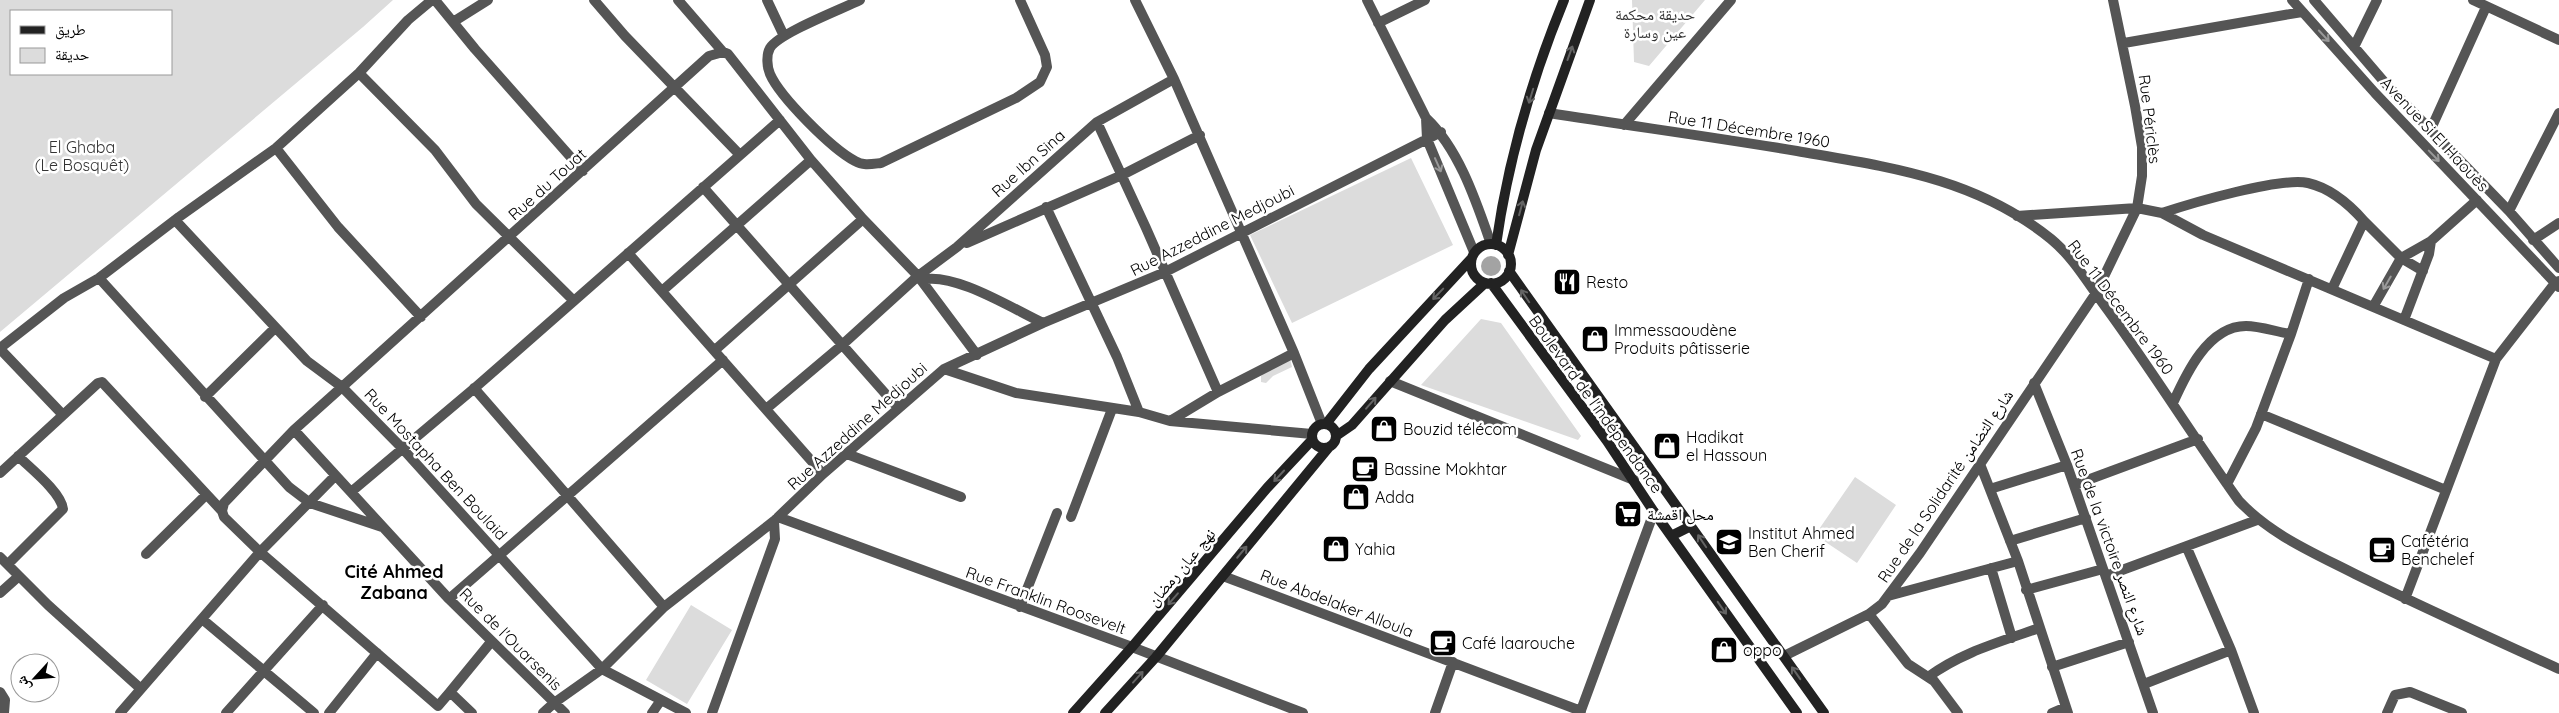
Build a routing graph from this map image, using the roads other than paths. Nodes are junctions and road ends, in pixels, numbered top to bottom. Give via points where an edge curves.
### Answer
1 (432, 0) edge
2 (435, 0) edge
3 (488, 0) edge
4 (594, 0) edge
5 (678, 0) edge
6 (768, 0) edge
7 (860, 0) edge
8 (1020, 0) edge
9 (1135, 0) edge
10 (1367, 0) edge
11 (1425, 0) edge
12 (1564, 0) edge
13 (1590, 0) edge
14 (1731, 0) edge
15 (2113, 0) edge
16 (2292, 0) edge
17 (2314, 0) edge
18 (2377, 0) edge
19 (2473, 0) edge
20 (2486, 7) junction
21 (2302, 12) junction
22 (454, 22) junction
23 (1378, 23) junction
24 (784, 36) junction
25 (2559, 40) edge
26 (2124, 43) junction
27 (2354, 48) junction
28 (723, 52) junction
29 (359, 73) junction
30 (1174, 79) junction
31 (2386, 84) junction
32 (675, 87) junction
33 (2375, 93) junction
34 (1549, 113) junction
35 (2559, 115) edge
36 (1426, 118) junction
37 (780, 120) junction
38 (1096, 122) junction
39 (1624, 125) junction
40 (2430, 131) junction
41 (1441, 132) junction
42 (1200, 135) junction
43 (1427, 139) junction
44 (276, 148) junction
45 (740, 154) junction
46 (811, 160) junction
47 (582, 171) junction
48 (1122, 175) junction
49 (703, 187) junction
50 (2477, 200) junction
51 (1046, 207) junction
52 (2137, 208) junction
53 (2508, 211) junction
54 (2162, 212) junction
55 (2017, 216) junction
56 (863, 219) junction
57 (175, 220) junction
58 (2364, 221) junction
59 (2559, 223) edge
60 (737, 225) junction
61 (1241, 233) junction
62 (510, 237) junction
63 (2534, 240) junction
64 (2431, 241) junction
65 (1493, 244) junction
66 (957, 247) junction
67 (628, 253) junction
68 (1473, 255) junction
69 (1508, 255) junction
70 (2401, 258) junction
71 (2559, 268) edge
72 (2423, 271) junction
73 (1165, 272) junction
74 (1509, 272) junction
75 (99, 278) junction
76 (920, 278) junction
77 (2309, 279) junction
78 (1488, 283) junction
79 (2558, 284) edge
80 (789, 286) junction
81 (2332, 289) junction
82 (662, 291) junction
83 (2096, 294) junction
84 (573, 300) junction
85 (1092, 304) junction
86 (2372, 307) junction
87 (421, 317) junction
88 (2404, 320) junction
89 (1043, 323) junction
90 (275, 328) junction
91 (2292, 334) junction
92 (842, 345) junction
93 (0, 348) edge
94 (715, 350) junction
95 (1294, 353) junction
96 (977, 355) junction
97 (2496, 359) junction
98 (723, 360) junction
99 (944, 369) junction
100 (1390, 381) junction
101 (2034, 383) junction
102 (342, 387) junction
103 (474, 388) junction
104 (1218, 392) junction
105 (205, 397) junction
106 (2172, 403) junction
107 (898, 408) junction
108 (766, 409) junction
109 (1112, 409) junction
110 (1139, 412) junction
111 (2261, 414) junction
112 (63, 415) junction
113 (1170, 421) junction
114 (1324, 424) junction
115 (294, 430) junction
116 (1336, 436) junction
117 (1312, 437) junction
118 (2198, 440) junction
119 (1329, 447) junction
120 (402, 448) junction
121 (848, 454) junction
122 (18, 456) junction
123 (263, 461) junction
124 (1980, 464) junction
125 (2067, 465) junction
126 (0, 473) edge
127 (823, 474) junction
128 (335, 476) junction
129 (1634, 480) junction
130 (2227, 484) junction
131 (2074, 485) junction
132 (1990, 489) junction
133 (2446, 490) junction
134 (351, 492) junction
135 (206, 495) junction
136 (570, 496) junction
137 (961, 497) dead end
138 (310, 502) junction
139 (222, 511) junction
140 (1654, 512) junction
141 (1057, 513) dead end
142 (1071, 517) dead end
143 (2086, 518) junction
144 (776, 519) junction
145 (2257, 520) junction
146 (382, 526) junction
147 (1691, 526) junction
148 (1671, 536) junction
149 (2010, 541) junction
150 (2187, 548) junction
151 (260, 552) junction
152 (146, 554) dead end
153 (501, 555) junction
154 (4, 560) edge
155 (2018, 561) junction
156 (1991, 568) junction
157 (2105, 572) junction
158 (19, 576) junction
159 (1223, 576) junction
160 (2026, 590) junction
161 (0, 593) edge
162 (1888, 596) junction
163 (449, 599) junction
164 (2405, 599) junction
165 (324, 605) junction
166 (664, 607) junction
167 (1020, 607) junction
168 (1869, 614) junction
169 (202, 619) junction
170 (2039, 628) junction
171 (2012, 638) junction
172 (491, 642) junction
173 (2129, 642) junction
174 (1132, 647) junction
175 (2231, 650) junction
176 (378, 653) junction
177 (1784, 656) junction
178 (1156, 657) junction
179 (1453, 662) junction
180 (2052, 667) junction
181 (602, 669) junction
182 (2559, 669) edge
183 (263, 670) junction
184 (1928, 677) junction
185 (2144, 684) junction
186 (141, 689) junction
187 (0, 692) edge
188 (450, 692) junction
189 (661, 700) junction
190 (554, 703) junction
191 (435, 710) edge
192 (2067, 710) edge
193 (1581, 712) edge
194 (4, 713) edge
195 (120, 713) edge
196 (226, 713) edge
197 (314, 713) edge
198 (329, 713) edge
199 (472, 713) edge
200 (543, 713) edge
201 (565, 713) edge
202 (652, 713) edge
203 (686, 713) edge
204 (712, 713) edge
205 (1073, 713) edge
206 (1105, 713) edge
207 (1303, 713) edge
208 (1435, 713) edge
209 (1797, 713) edge
210 (1824, 713) edge
211 (1958, 713) edge
212 (2052, 713) edge
213 (2153, 713) edge
214 (2254, 713) edge
215 (2387, 713) edge
216 (2462, 713) edge

1 - 29 street via 408,20
2 - 22 street
3 - 22 street
4 - 32 street
5 - 28 street
6 - 24 street
7 - 24 street
8 - 24 street via 1045,55 1047,67 1040,82 1016,98 868,165 856,162 815,129 775,83 769,73 767,59 770,48
9 - 30 street
10 - 23 street
11 - 23 street
12 -> 65 main road via 1519,132
34 -> 13 main road
14 - 39 street
15 - 26 street, Rue Périclès
16 - 21 street, Avenue Si El Haouès
17 - 27 street, Avenue Si El Haouès
18 - 27 street
19 - 20 street
20 - 25 street
20 - 40 street
21 - 26 street
21 -> 33 street, Avenue Si El Haouès
22 - 47 street
23 - 36 street
26 - 52 street, Rue Périclès via 2142,147
27 - 31 street, Avenue Si El Haouès
28 - 32 street, Rue du Touat via 709,56
28 - 37 street via 728,54
29 - 44 street
29 - 62 street via 435,150 476,204
30 - 38 street, Rue Ibn Sina
30 - 42 street
31 - 33 street
31 - 40 street, Avenue Si El Haouès
32 - 45 street
32 - 47 street, Rue du Touat
33 -> 50 street, Avenue Si El Haouès
34 - 39 street, Rue 11 Décembre 1960
69 -> 34 main road
35 - 53 street
36 - 41 street
36 - 43 street
37 - 45 street
37 - 46 street
38 - 48 street
38 - 66 street, Rue Ibn Sina
39 - 55 street, Rue 11 Décembre 1960 via 1727,139 1934,177 1982,196
40 - 53 street, Avenue Si El Haouès
41 - 43 street, Rue Azzeddine Medjoubi
41 - 65 street
42 - 48 street
42 - 61 street
43 - 61 street, Rue Azzeddine Medjoubi
43 -> 68 street
44 - 57 street
44 - 87 street via 338,227
45 - 49 street
46 - 56 street
46 - 60 street
47 - 62 street, Rue du Touat
48 - 51 street
48 - 73 street
49 - 60 street
49 - 67 street
50 - 64 street
50 - 79 street, Avenue Si El Haouès
51 - 66 street
51 - 85 street
52 - 54 street
52 - 55 street
52 - 83 street, Rue Périclès
53 - 63 street, Avenue Si El Haouès
54 - 58 street via 2195,202 2298,182 2325,189 2354,209
54 - 77 street via 2203,235
55 - 83 street, Rue 11 Décembre 1960 via 2051,239
56 - 76 street
56 - 80 street
57 - 75 street
57 - 90 street, Rue Mostapha Ben Boulaid
58 - 70 street
58 - 81 street
59 - 63 street
60 - 80 street
60 - 82 street
61 - 73 street, Rue Azzeddine Medjoubi
61 - 95 street
62 - 84 street
62 - 87 street, Rue du Touat
63 - 71 street, Avenue Si El Haouès
64 - 70 street
64 - 72 street
65 - 68 main road via 1479,248
65 - 69 main road
66 - 76 street, Rue Ibn Sina
67 - 82 street
67 - 84 street
68 - 78 main road via 1473,272
68 -> 114 main road via 1375,362
69 - 74 main road
70 - 72 street
70 -> 86 street
72 - 88 street
73 - 85 street, Rue Azzeddine Medjoubi
73 - 104 street
74 - 78 main road via 1502,280
147 -> 74 main road, Boulevard de l'indépendance
75 - 93 street via 64,298
75 - 105 street
76 - 89 street via 933,277 968,287
76 - 92 street, Rue Ibn Sina
76 - 96 street
77 - 81 street
77 - 91 street
78 - 100 main road via 1456,308
78 - 129 main road, Boulevard de l'indépendance
79 - 97 street
80 - 92 street
80 - 94 street
81 - 86 street
82 - 94 street
83 - 101 street, Rue de la Solidarité شارع التضامن
83 - 106 street, Rue 11 Décembre 1960
84 - 103 street
85 - 89 street, Rue Azzeddine Medjoubi
85 - 110 street via 1131,387
86 - 88 street
87 - 102 street, Rue du Touat
88 - 97 street
89 - 96 street, Rue Azzeddine Medjoubi
90 - 102 street, Rue Mostapha Ben Boulaid via 318,370
90 - 105 street
91 - 106 street via 2246,326 2216,338 2197,356
91 - 111 street
92 - 107 street
92 - 108 street, Rue Ibn Sina
93 - 112 street
94 - 98 street
95 - 104 street
95 - 114 street
96 - 99 street, Rue Azzeddine Medjoubi
97 - 133 street
98 - 108 street
98 - 136 street
99 - 107 street, Rue Azzeddine Medjoubi
99 - 109 street via 1016,393
116 -> 100 main road via 1352,425
100 - 129 street
101 - 124 street, Rue de la Solidarité شارع التضامن
101 - 125 street, Rue de la victoire شارع النصر
102 - 115 street, Rue du Touat
102 - 120 street, Rue Mostapha Ben Boulaid
103 - 120 street
103 - 136 street
104 - 113 street
105 - 123 street
106 - 118 street, Rue 11 Décembre 1960
107 - 121 street, Rue Azzeddine Medjoubi
108 - 127 street
109 - 110 street
109 - 142 street
110 - 113 street
111 - 130 street
111 - 133 street
112 - 122 street
112 - 135 street via 98,383 105,384
113 - 117 street
114 - 116 main road via 1333,428
114 - 117 main road via 1315,428
115 - 123 street, Rue du Touat
115 - 128 street, Rue de l'Ouarsenis
116 - 119 main road
117 - 119 main road via 1319,448
117 -> 174 main road, نهج عبان رمضان
118 - 130 street, Rue 11 Décembre 1960
118 - 131 street
159 -> 119 main road
120 - 134 street
120 - 153 street, Rue Mostapha Ben Boulaid
121 - 127 street, Rue Azzeddine Medjoubi
121 - 137 street
122 - 126 street
122 - 154 street via 54,492 62,502 62,508
123 - 138 street
123 - 139 street, Rue du Touat via 228,496
124 - 132 street
124 - 162 street, Rue de la Solidarité شارع التضامن
125 - 131 street, Rue de la victoire شارع النصر
125 - 132 street
127 - 144 street, Rue Azzeddine Medjoubi
128 - 134 street, Rue de l'Ouarsenis
128 - 138 street
129 - 140 main road, Boulevard de l'indépendance
130 - 145 street, Rue 11 Décembre 1960
131 - 143 street, Rue de la victoire شارع النصر
132 - 149 street
133 - 164 street
134 - 146 street, Rue de l'Ouarsenis
135 - 139 street
135 - 152 street
136 - 153 street
136 - 166 street
138 - 146 street
138 - 151 street
139 - 151 street via 224,517
140 - 148 main road, Boulevard de l'indépendance
140 - 193 street
141 - 167 street
143 - 149 street
143 - 157 street, Rue de la victoire شارع النصر
144 - 166 street, Rue Azzeddine Medjoubi
144 - 167 street, Rue Franklin Roosevelt
144 - 204 street via 775,538
145 - 150 street
145 - 164 street, Rue 11 Décembre 1960
146 - 163 street, Rue de l'Ouarsenis
147 - 148 main road
177 -> 147 main road, Boulevard de l'indépendance
148 -> 209 main road, Boulevard de l'indépendance
149 - 155 street
150 - 157 street
150 - 175 street
151 - 165 street
151 - 169 street
153 - 163 street
153 - 181 street, Rue Mostapha Ben Boulaid
154 - 158 street
155 - 156 street
155 - 160 street
156 - 162 street
156 - 171 street
157 - 160 street
157 - 173 street, Rue de la victoire شارع النصر
158 - 161 street
158 - 186 street
159 - 178 main road
159 - 179 street, Rue Abdelaker Alloula
160 - 170 street
162 - 168 street, Rue de la Solidarité شارع التضامن
163 - 172 street, Rue de l'Ouarsenis
164 - 182 street, Rue 11 Décembre 1960
165 - 176 street
165 - 183 street
166 - 181 street, Rue Azzeddine Medjoubi
167 - 174 street, Rue Franklin Roosevelt
168 - 177 street, Rue de la Solidarité شارع التضامن
168 - 184 street via 1908,664
169 - 183 street
169 - 186 street
170 - 171 street
170 - 180 street
171 - 184 street via 1962,656
172 - 188 street
172 - 190 street, Rue de l'Ouarsenis
173 - 180 street
173 - 185 street, Rue de la victoire شارع النصر
174 - 178 street, Rue Franklin Roosevelt
174 - 205 main road, نهج عبان رمضان
175 - 185 street
175 - 214 street
176 - 191 street
176 - 198 street
210 -> 177 main road, Boulevard de l'indépendance
206 -> 178 main road
178 - 207 street, Rue Franklin Roosevelt
179 - 193 street, Rue Abdelaker Alloula
179 - 208 street
180 - 192 street
181 - 189 street, Rue Mostapha Ben Boulaid
181 - 190 street, Rue Azzeddine Medjoubi
183 - 196 street
183 - 197 street
184 - 211 street
185 - 213 street, Rue de la victoire شارع النصر
186 - 195 street
187 - 194 street via 5,700
188 - 191 street
188 - 199 street
189 - 202 street
189 - 203 street, Rue Mostapha Ben Boulaid
190 - 200 street, Rue Azzeddine Medjoubi
190 - 201 street, Rue de l'Ouarsenis
192 - 212 street
215 - 216 street via 2395,695 2402,692 2410,692

